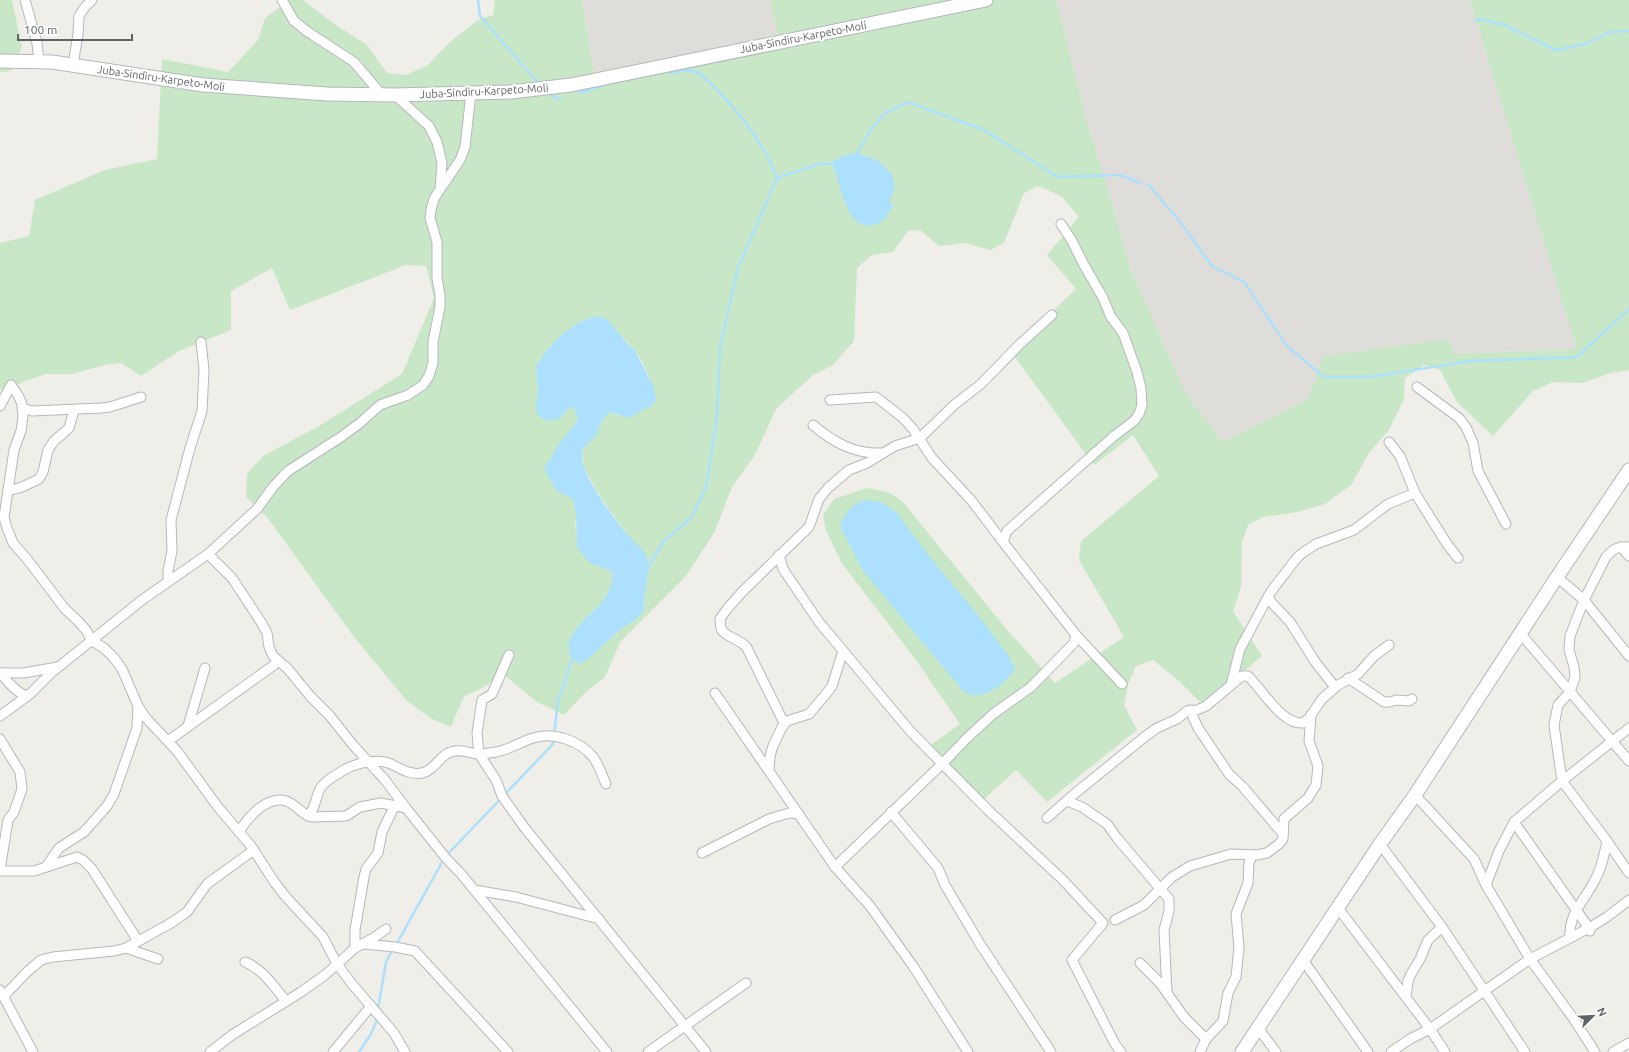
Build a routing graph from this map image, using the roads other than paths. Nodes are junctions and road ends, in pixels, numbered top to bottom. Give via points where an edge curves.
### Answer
1 (25, 0) edge
2 (92, 0) edge
3 (282, 0) edge
4 (986, 0) edge
5 (0, 61) edge
6 (39, 62) junction
7 (73, 65) junction
8 (471, 93) junction
9 (381, 94) junction
10 (395, 95) junction
11 (440, 189) junction
12 (1060, 224) dead end
13 (1052, 314) dead end
14 (201, 342) dead end
15 (1417, 387) dead end
16 (141, 397) dead end
17 (830, 400) dead end
18 (0, 406) edge
19 (22, 408) junction
20 (74, 410) junction
21 (813, 425) dead end
22 (920, 438) junction
23 (1389, 442) dead end
24 (882, 453) junction
25 (1629, 470) edge
26 (8, 491) junction
27 (1416, 493) junction
28 (1506, 524) dead end
29 (1003, 542) junction
30 (1625, 547) edge
31 (208, 554) junction
32 (779, 555) junction
33 (1629, 556) edge
34 (1458, 558) dead end
35 (1557, 577) junction
36 (168, 580) junction
37 (1268, 597) junction
38 (1584, 600) junction
39 (1521, 634) junction
40 (1076, 635) junction
41 (92, 641) junction
42 (1389, 645) dead end
43 (843, 651) junction
44 (509, 655) dead end
45 (1629, 656) edge
46 (274, 665) dead end
47 (59, 667) junction
48 (206, 668) dead end
49 (0, 673) edge
50 (1348, 678) junction
51 (1122, 684) dead end
52 (1231, 685) junction
53 (1335, 687) junction
54 (715, 692) dead end
55 (1570, 692) junction
56 (26, 696) junction
57 (1412, 699) dead end
58 (138, 706) junction
59 (1190, 710) junction
60 (1311, 715) junction
61 (0, 716) edge
62 (1295, 722) junction
63 (784, 723) junction
64 (188, 726) junction
65 (1629, 728) edge
66 (0, 739) edge
67 (168, 741) junction
68 (1309, 741) junction
69 (1612, 741) junction
70 (479, 754) junction
71 (1629, 760) edge
72 (369, 762) junction
73 (942, 764) junction
74 (769, 770) junction
75 (1562, 781) junction
76 (606, 784) dead end
77 (1415, 795) junction
78 (1067, 801) junction
79 (395, 805) junction
80 (406, 808) junction
81 (891, 812) junction
82 (799, 814) junction
83 (308, 816) junction
84 (1047, 818) dead end
85 (1514, 822) junction
86 (239, 832) junction
87 (1283, 834) junction
88 (1607, 841) junction
89 (1380, 844) junction
90 (254, 850) junction
91 (702, 853) dead end
92 (1252, 855) junction
93 (46, 867) junction
94 (835, 867) junction
95 (0, 870) edge
96 (1629, 873) edge
97 (1486, 885) junction
98 (1160, 889) junction
99 (475, 890) junction
100 (1629, 900) edge
101 (1338, 908) junction
102 (1576, 909) junction
103 (599, 919) junction
104 (1115, 920) dead end
105 (1442, 927) junction
106 (386, 929) dead end
107 (1590, 930) junction
108 (1570, 938) junction
109 (138, 941) junction
110 (364, 944) junction
111 (126, 948) junction
112 (354, 948) junction
113 (158, 959) dead end
114 (1530, 959) junction
115 (1303, 960) junction
116 (245, 962) dead end
117 (1140, 963) dead end
118 (337, 964) junction
119 (746, 983) dead end
120 (1483, 991) junction
121 (2, 993) edge
122 (1167, 993) junction
123 (1406, 997) junction
124 (286, 1001) junction
125 (371, 1006) junction
126 (685, 1026) junction
127 (1258, 1028) junction
128 (1430, 1029) junction
129 (1206, 1039) junction
130 (1629, 1043) edge
131 (217, 1050) edge
132 (30, 1051) edge
133 (334, 1052) edge
134 (405, 1052) edge
135 (508, 1052) edge
136 (607, 1052) edge
137 (648, 1052) edge
138 (706, 1052) edge
139 (968, 1052) edge
140 (1051, 1052) edge
141 (1121, 1052) edge
142 (1200, 1052) edge
143 (1242, 1052) edge
144 (1276, 1052) edge
145 (1368, 1052) edge
146 (1391, 1052) edge
147 (1445, 1052) edge
148 (1525, 1052) edge
149 (1595, 1052) edge
150 (1613, 1052) edge

1 - 6 street via 37,43
2 - 7 street via 79,16
3 - 9 street via 294,21 354,62
4 - 8 main road, Juba-Sindiru-Karpeto-Moli via 571,85 511,92
5 - 6 main road, Juba-Sindiru-Karpeto-Moli
6 - 7 main road, Juba-Sindiru-Karpeto-Moli
7 - 9 main road, Juba-Sindiru-Karpeto-Moli via 203,85 327,94
8 - 10 main road, Juba-Sindiru-Karpeto-Moli
8 - 11 street via 465,147 460,160
9 - 10 main road, Juba-Sindiru-Karpeto-Moli
10 - 11 street via 433,132 442,163
11 - 31 street via 434,199 430,218 437,242 440,307 429,376 423,385 408,395 380,405 341,437 288,471 257,510
12 - 29 street via 1072,241 1111,317 1122,333 1137,372 1142,405 1134,421 1007,531
13 - 22 street via 981,384 954,404
14 - 36 street via 204,370 202,411 171,520 172,551
15 - 28 street via 1459,418 1466,428 1473,443 1478,471
16 - 20 street via 110,407
17 - 22 street via 876,397 903,418
18 - 19 street via 11,386 18,395
19 - 20 street
19 - 26 street via 21,431 14,450
20 - 26 street via 69,428 48,450 40,479
21 - 24 street via 826,437 849,449 871,454
22 - 24 street
22 - 29 street via 932,458 971,500
23 - 27 street via 1400,456
24 - 32 street via 845,473 828,488 819,499 809,527
25 - 35 main road
26 - 41 street via 4,517 13,543
27 - 34 street via 1446,544
27 - 37 street via 1388,504 1354,530 1316,544 1301,554
29 - 40 street
30 - 33 street
30 - 38 street via 1614,549 1606,557
31 - 36 street
31 - 72 street via 232,578 261,622 273,656 288,669
32 - 43 street via 783,569 819,622
32 - 63 street via 727,610 720,619 720,624 723,632 747,648
35 - 38 street
35 - 39 main road
36 - 41 street
37 - 52 street via 1240,649
37 - 53 street via 1290,622
38 - 45 street
38 - 55 street via 1570,636 1568,650 1574,667
39 - 55 street
39 - 77 main road
40 - 51 street
40 - 73 street via 1074,643 1046,673 993,714
41 - 47 street
41 - 58 street via 104,648 122,669
42 - 50 street via 1374,656 1358,674
43 - 63 street via 832,686 826,694 809,714
43 - 73 street via 911,732
44 - 70 street via 492,694 482,700 477,733
46 - 64 street
47 - 49 street via 23,673
47 - 56 street
48 - 64 street
49 - 56 street via 10,685
50 - 53 street
50 - 57 street via 1384,702
52 - 59 street via 1206,706
52 - 62 street via 1242,676 1248,676 1283,715
53 - 60 street via 1322,699
54 - 74 street
55 - 69 street
55 - 75 street via 1558,706 1554,725
56 - 61 street
58 - 67 street
58 - 93 street via 137,728 114,794 84,832 59,848
59 - 78 street via 1147,735
59 - 87 street via 1198,728 1229,774
60 - 62 street via 1306,721
60 - 68 street
62 - 68 street
63 - 74 street via 773,746
64 - 67 street
65 - 69 street
66 - 95 street via 20,772 22,789 14,812 8,820
67 - 86 street
68 - 87 street via 1318,766 1316,785 1308,798 1284,819
69 - 71 street
69 - 75 street
70 - 72 street via 459,751 448,753 423,773 408,772 389,763
70 - 76 street via 497,752 533,738 564,738 593,757
70 - 103 street via 496,780 502,796 524,827
72 - 80 street
72 - 83 street via 344,770 322,786
73 - 81 street
73 - 141 street via 1062,879 1103,923 1072,960
74 - 82 street
75 - 85 street
75 - 88 street
77 - 89 main road
77 - 97 street via 1474,859
78 - 84 street
78 - 98 street via 1082,807 1107,824
79 - 80 street
79 - 83 street via 371,804 342,817
79 - 112 street via 382,832 378,853 366,869
80 - 99 street
81 - 94 street
81 - 140 street via 938,868 945,885 980,944
82 - 91 street via 789,813 769,819
82 - 94 street
83 - 86 street via 285,801 275,801 251,814
85 - 97 street
85 - 102 street
86 - 90 street
87 - 92 street via 1279,844 1261,854
88 - 96 street
88 - 102 street via 1601,867
89 - 101 main road
89 - 105 street
90 - 109 street via 207,884 187,912
90 - 118 street via 274,883 323,937
92 - 98 street via 1231,854 1190,866 1172,877
92 - 129 street via 1248,883 1236,914 1239,947 1236,977 1228,993 1223,1021
93 - 95 street via 34,871
93 - 109 street via 77,857 83,860 92,869
94 - 139 street via 870,906 913,966
97 - 114 street
98 - 104 street via 1144,905
98 - 122 street via 1167,895 1170,903 1164,930
99 - 103 street via 516,897
99 - 136 street
100 - 107 street
101 - 115 main road
101 - 123 street
102 - 107 street
102 - 108 street
103 - 126 street
105 - 120 street
105 - 123 street via 1428,940 1408,981
106 - 110 street
107 - 108 street
108 - 114 street
109 - 111 street
110 - 112 street
110 - 135 street via 415,951
111 - 113 street
111 - 121 street via 53,956 41,960
112 - 118 street
114 - 120 street
114 - 149 street
115 - 127 main road
115 - 145 street
116 - 124 street via 260,971
117 - 122 street
118 - 124 street
118 - 125 street
119 - 126 street
120 - 128 street
120 - 148 street
121 - 132 street
122 - 129 street via 1184,1017
123 - 128 street
124 - 131 street via 232,1035
125 - 133 street
125 - 134 street via 394,1033
126 - 137 street
126 - 138 street
127 - 143 main road
127 - 144 street
128 - 146 street
128 - 147 street
129 - 142 street
130 - 150 street

